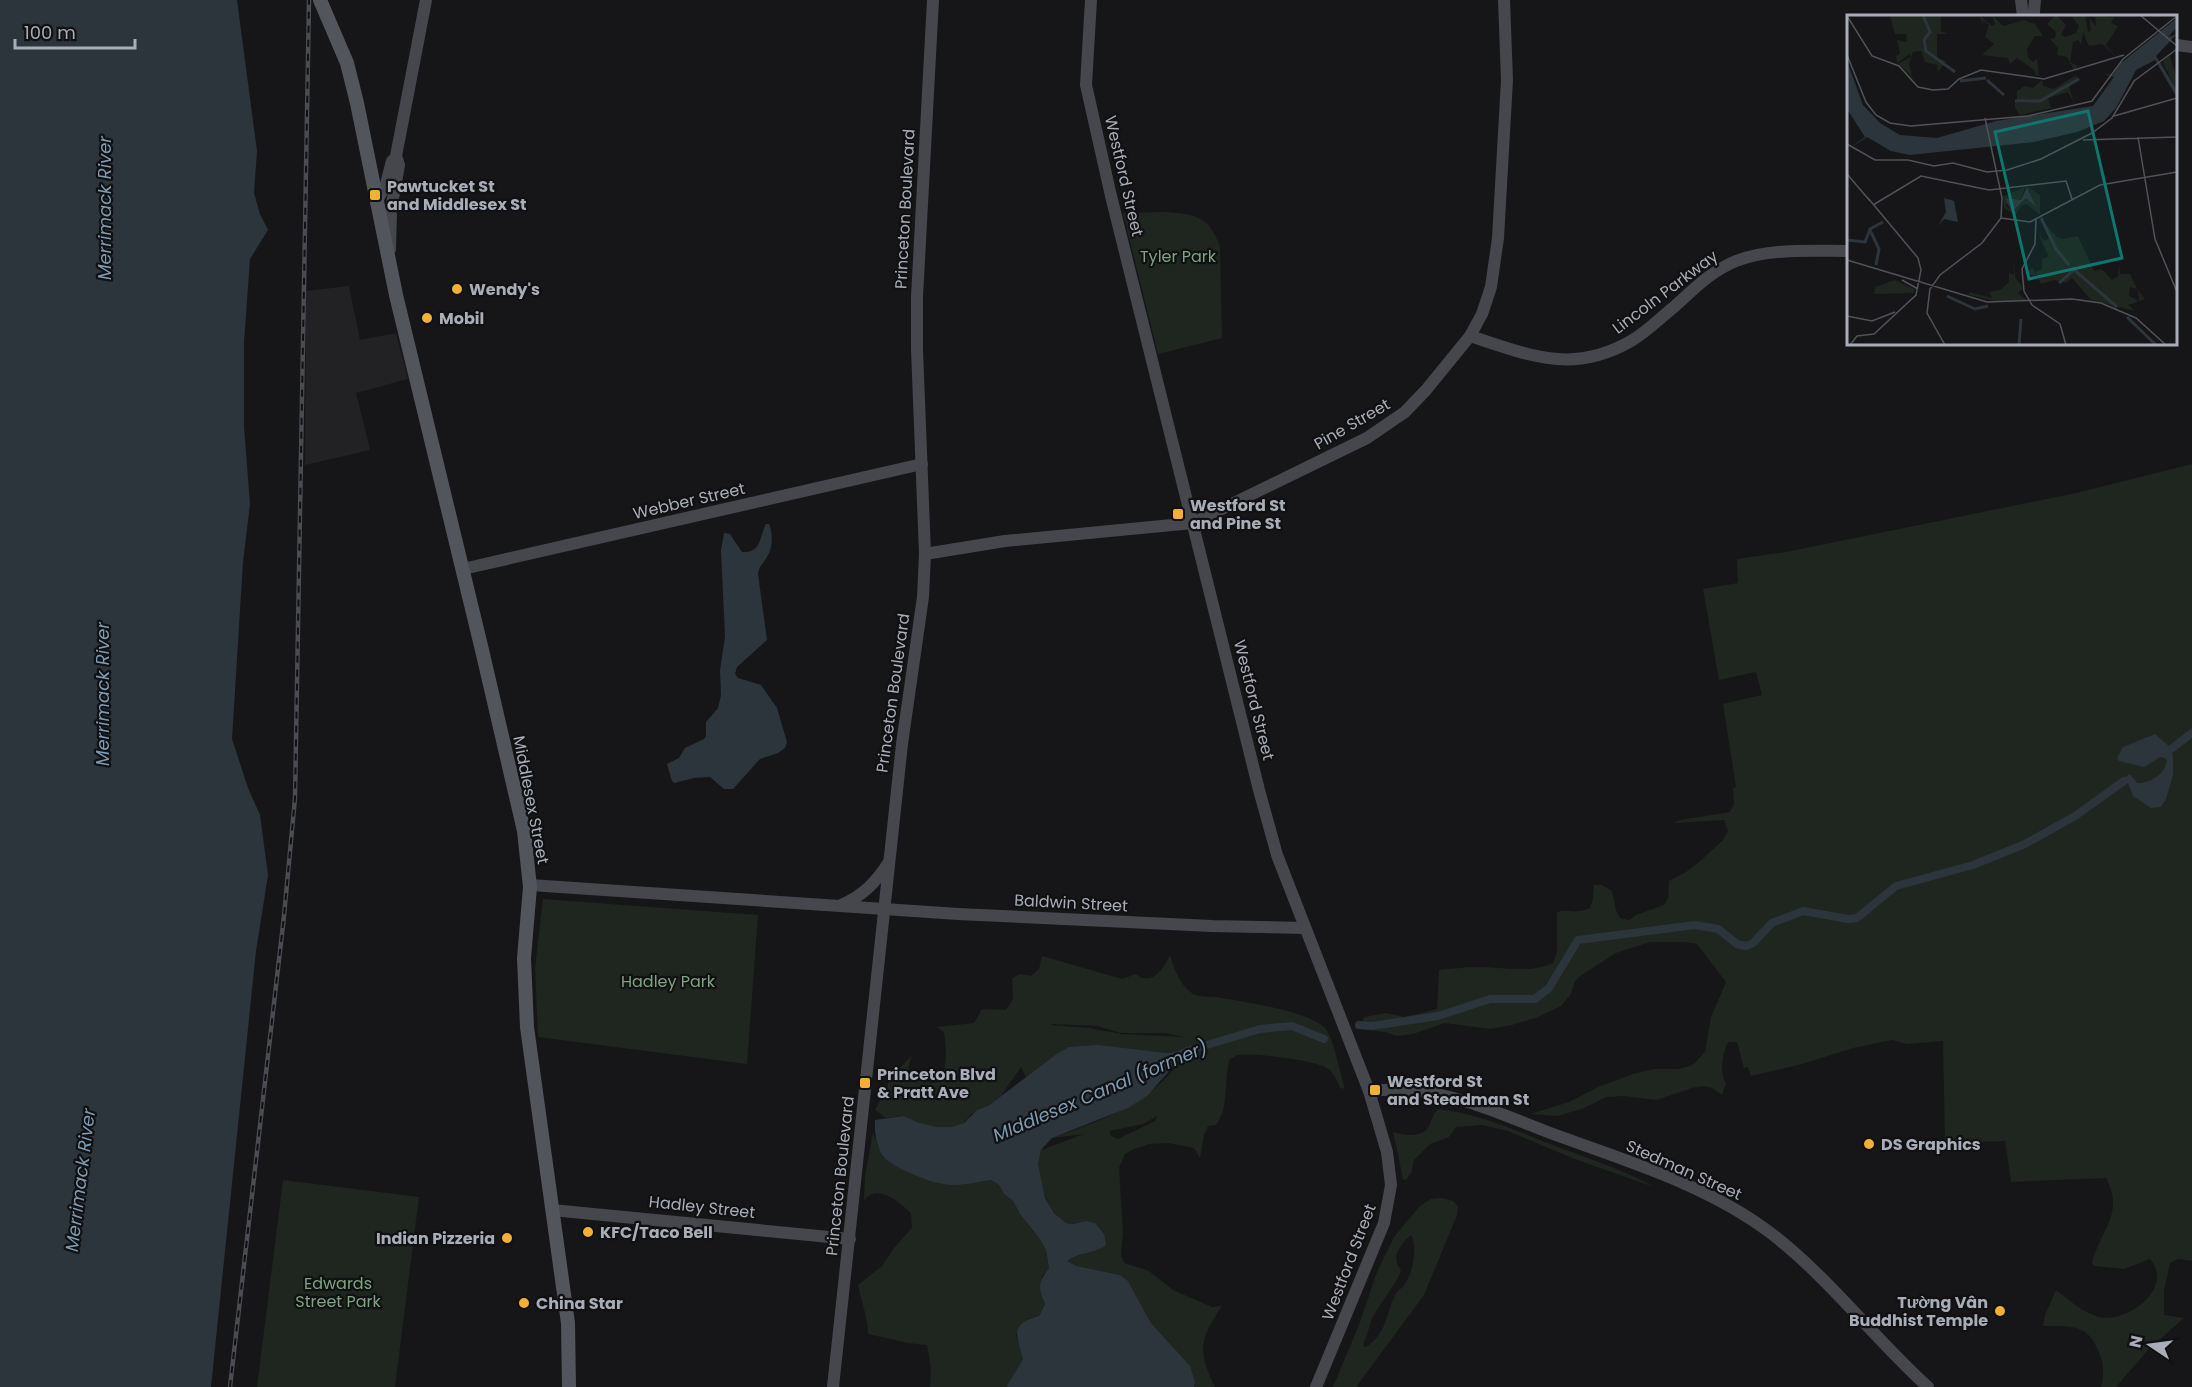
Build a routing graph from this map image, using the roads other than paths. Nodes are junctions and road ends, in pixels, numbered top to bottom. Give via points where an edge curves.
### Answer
1 (320, 0) edge
2 (426, 0) edge
3 (933, 0) edge
4 (1091, 0) edge
5 (1504, 0) edge
6 (2021, 0) edge
7 (2035, 0) edge
8 (2022, 15) edge
9 (2031, 15) edge
10 (2177, 45) edge
11 (2192, 47) edge
12 (396, 156) junction
13 (376, 203) junction
14 (1847, 251) edge
15 (390, 265) junction
16 (1470, 336) junction
17 (922, 464) junction
18 (1193, 523) junction
19 (924, 554) junction
20 (463, 569) junction
21 (890, 861) junction
22 (530, 885) junction
23 (837, 906) junction
24 (885, 909) junction
25 (1304, 928) junction
26 (1369, 1091) junction
27 (552, 1210) junction
28 (850, 1239) junction
29 (569, 1380) edge
30 (564, 1387) edge
31 (833, 1387) edge
32 (1316, 1387) edge
33 (1928, 1387) edge

1 - 13 main road via 349,72
2 - 12 main road, Middlesex Street
3 - 17 main road, Princeton Boulevard via 917,297
4 - 18 main road, Westford Street via 1086,84
5 - 16 main road, Pine Street via 1507,80 1495,266 1487,298
6 - 8 main road
7 - 9 main road
10 - 11 main road
12 - 13 main road, Middlesex Street
12 - 15 main road, Middlesex Street via 399,165 390,224
13 - 15 main road, Middlesex Street
14 - 16 main road, Lincoln Parkway via 1784,252 1737,261 1711,275 1633,340 1591,357 1567,361 1545,358
15 - 20 main road, Middlesex Street
16 - 18 main road, Pine Street via 1426,390 1385,428
17 - 19 main road, Princeton Boulevard
17 - 20 main road, Webber Street
18 - 19 main road, Pine Street
18 - 25 main road, Westford Street via 1277,855
19 - 21 main road, Princeton Boulevard via 923,597
20 - 22 main road, Middlesex Street via 524,831
21 - 23 main road via 866,891
21 - 24 main road, Princeton Boulevard
22 - 23 main road, Baldwin Street
22 - 27 main road, Middlesex Street via 524,958 526,1017
23 - 24 main road, Baldwin Street
24 - 25 main road, Baldwin Street
24 - 28 main road, Princeton Boulevard
25 - 26 main road, Westford Street
26 - 32 main road, Westford Street via 1387,1152 1389,1203
26 - 33 main road, Stedman Street via 1409,1090 1473,1104 1709,1196 1745,1216 1795,1253
27 - 28 main road, Hadley Street
27 - 29 main road, Middlesex Street via 568,1323
28 - 31 main road, Princeton Boulevard
29 - 30 main road

